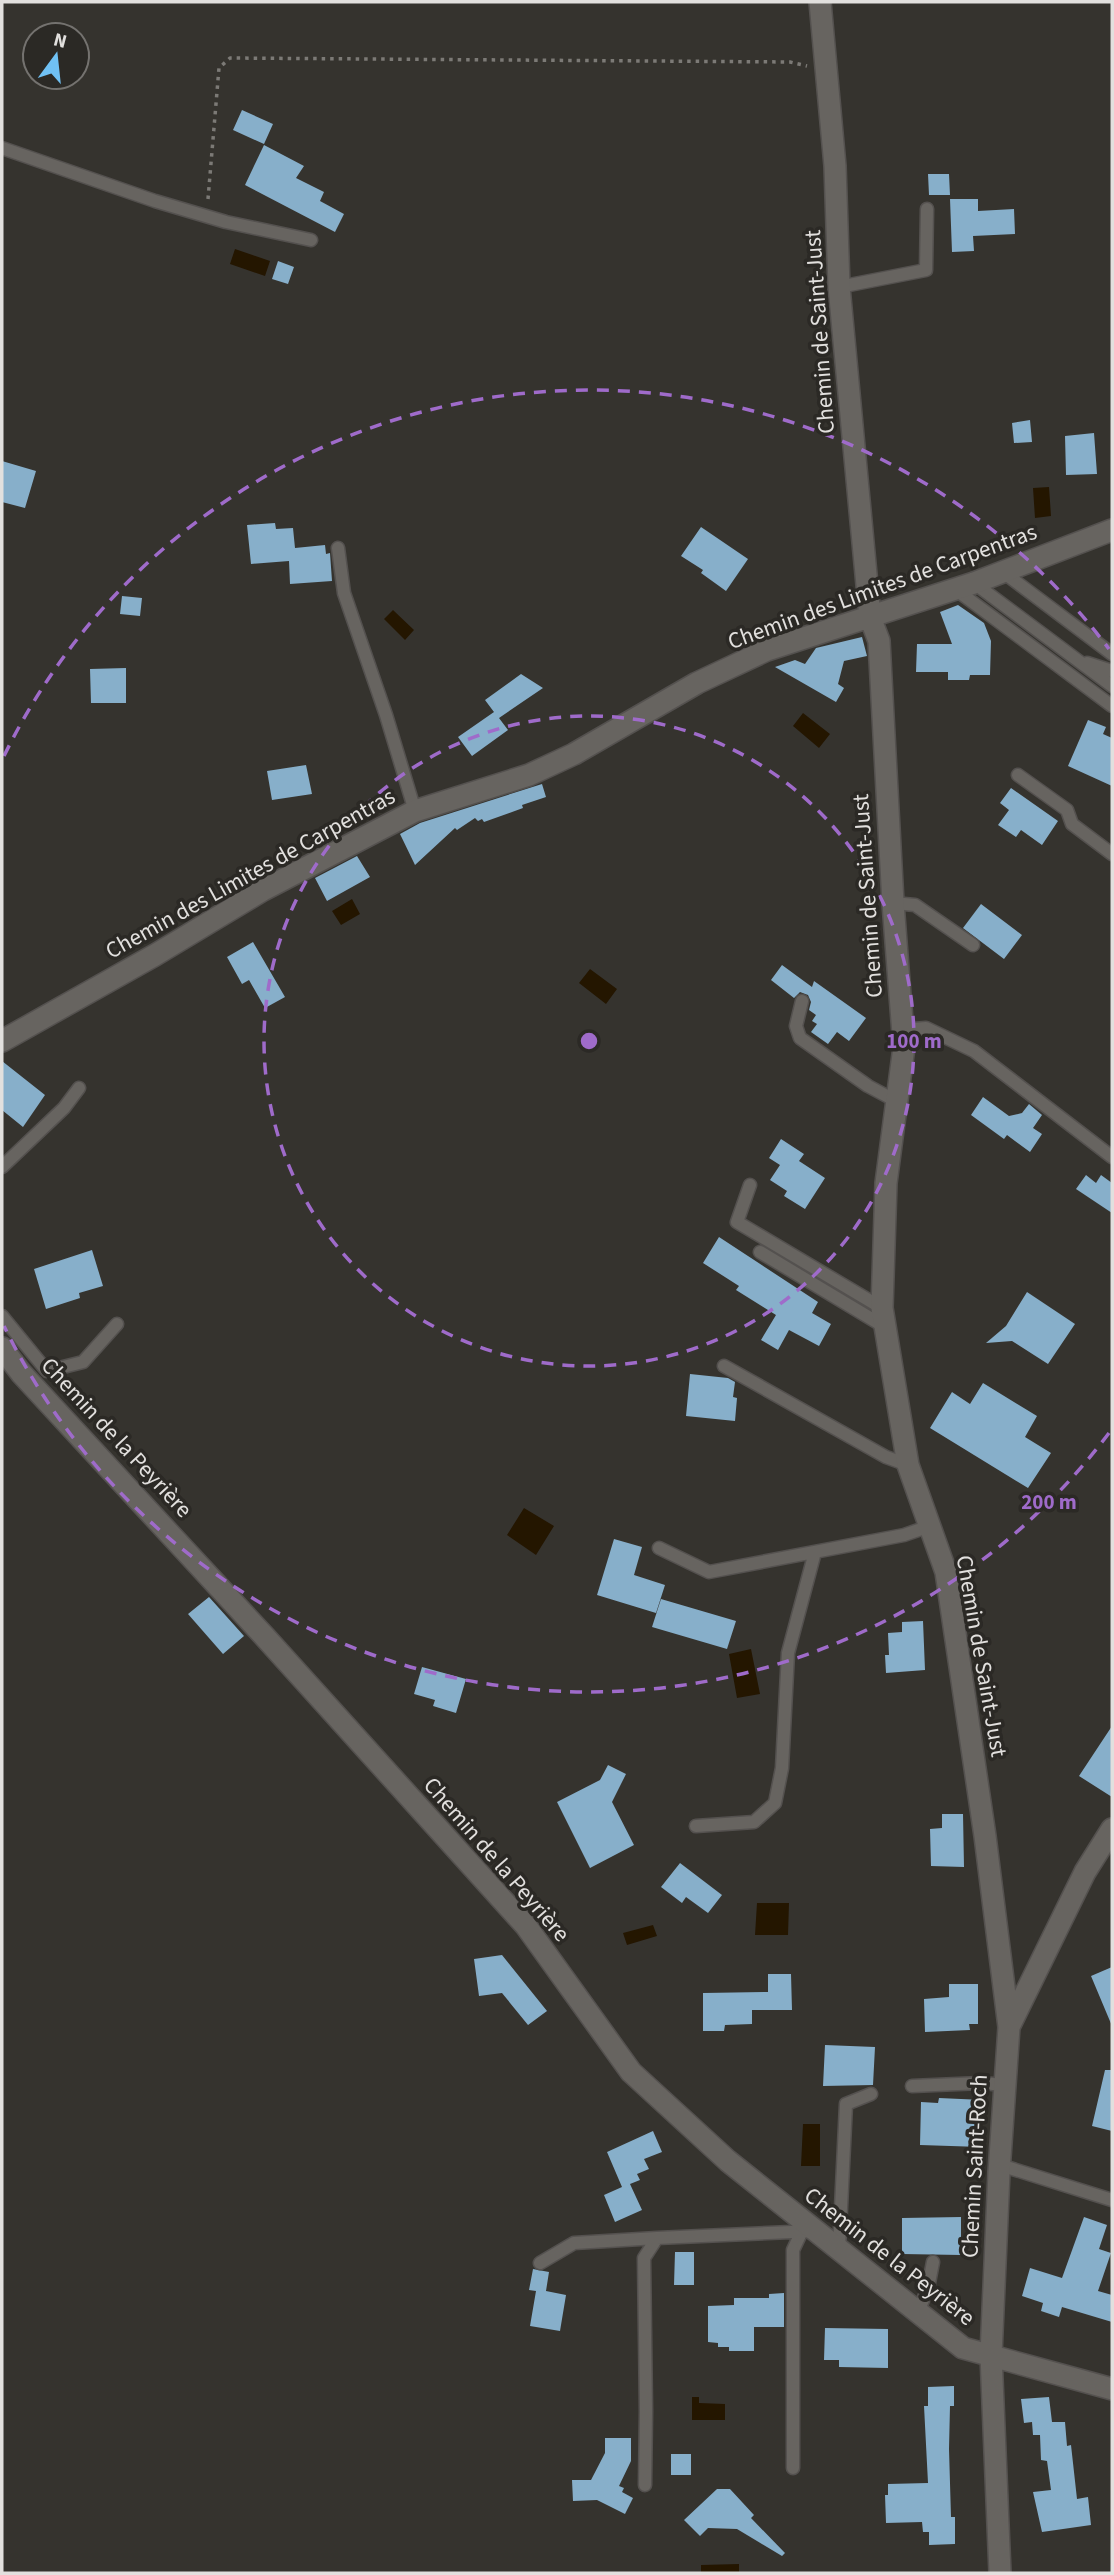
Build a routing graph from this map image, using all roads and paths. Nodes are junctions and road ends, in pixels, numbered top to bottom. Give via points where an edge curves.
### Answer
1 (820, 2) edge
2 (826, 71) junction
3 (2, 148) edge
4 (927, 209) dead end
5 (207, 216) junction
6 (311, 240) dead end
7 (839, 287) junction
8 (1112, 530) edge
9 (338, 548) dead end
10 (1003, 572) junction
11 (964, 586) junction
12 (870, 617) junction
13 (1112, 654) edge
14 (1077, 659) junction
15 (1112, 671) edge
16 (1112, 686) edge
17 (1112, 706) edge
18 (1018, 775) dead end
19 (415, 811) junction
20 (1112, 854) edge
21 (893, 903) junction
22 (973, 945) dead end
23 (802, 1001) dead end
24 (902, 1030) junction
25 (2, 1041) edge
26 (79, 1088) dead end
27 (898, 1102) junction
28 (1112, 1157) edge
29 (2, 1167) edge
30 (750, 1185) dead end
31 (760, 1252) dead end
32 (2, 1316) edge
33 (883, 1317) junction
34 (117, 1324) dead end
35 (2, 1348) edge
36 (724, 1366) dead end
37 (908, 1465) junction
38 (930, 1526) junction
39 (659, 1548) dead end
40 (815, 1552) junction
41 (696, 1826) dead end
42 (1112, 1829) edge
43 (1009, 2027) junction
44 (1005, 2085) junction
45 (912, 2086) dead end
46 (871, 2094) dead end
47 (1000, 2165) junction
48 (1112, 2200) edge
49 (809, 2231) junction
50 (657, 2238) junction
51 (839, 2249) junction
52 (933, 2262) dead end
53 (540, 2263) dead end
54 (918, 2312) junction
55 (992, 2355) junction
56 (1112, 2389) edge
57 (793, 2468) dead end
58 (645, 2485) dead end
59 (1000, 2573) edge

1 - 2 street, Chemin de Saint-Just
2 - 5 path via 790,62 230,58 219,68
2 - 7 street, Chemin de Saint-Just
3 - 5 lane
4 - 7 lane via 926,270
5 - 6 lane
7 - 12 street, Chemin de Saint-Just
8 - 10 street, Chemin des Limites de Carpentras
9 - 19 lane via 345,593
10 - 11 street, Chemin des Limites de Carpentras
10 - 13 lane
11 - 12 street, Chemin des Limites de Carpentras
11 - 14 lane
11 - 17 lane
12 - 19 street, Chemin des Limites de Carpentras via 767,650 529,775
12 - 21 street, Chemin de Saint-Just via 879,641
14 - 15 lane
14 - 16 lane
18 - 20 lane via 1067,810 1072,824
19 - 25 street, Chemin des Limites de Carpentras via 263,890
21 - 22 lane via 915,905
21 - 24 street, Chemin de Saint-Just
23 - 27 lane via 796,1026 800,1038
24 - 27 street, Chemin de Saint-Just
24 - 28 lane via 926,1028 974,1051
26 - 29 lane
27 - 33 street, Chemin de Saint-Just via 886,1183
30 - 33 lane via 737,1222
31 - 33 lane
32 - 34 lane via 47,1371 83,1362
33 - 37 street, Chemin de Saint-Just
35 - 49 street, Chemin de la Peyrière via 526,1926 631,2072
36 - 37 lane
37 - 38 street, Chemin de Saint-Just
38 - 40 lane
38 - 43 street, Chemin de Saint-Just via 946,1572
39 - 40 lane via 709,1572
40 - 41 lane via 788,1653 782,1768 775,1803 754,1822
42 - 43 street, Chemin Saint-Roch via 1085,1872
43 - 44 street, Chemin Saint-Roch
44 - 45 lane
44 - 47 street, Chemin Saint-Roch
46 - 51 lane via 846,2104
47 - 48 lane
47 - 55 street, Chemin Saint-Roch
49 - 50 lane
49 - 51 street, Chemin de la Peyrière
49 - 57 lane via 793,2250
50 - 53 lane via 573,2243
50 - 58 lane via 644,2258
51 - 54 street, Chemin de la Peyrière
52 - 54 lane
54 - 55 street, Chemin de la Peyrière via 963,2348
55 - 56 street, Chemin de la Peyrière
55 - 59 street, Chemin Saint-Roch

